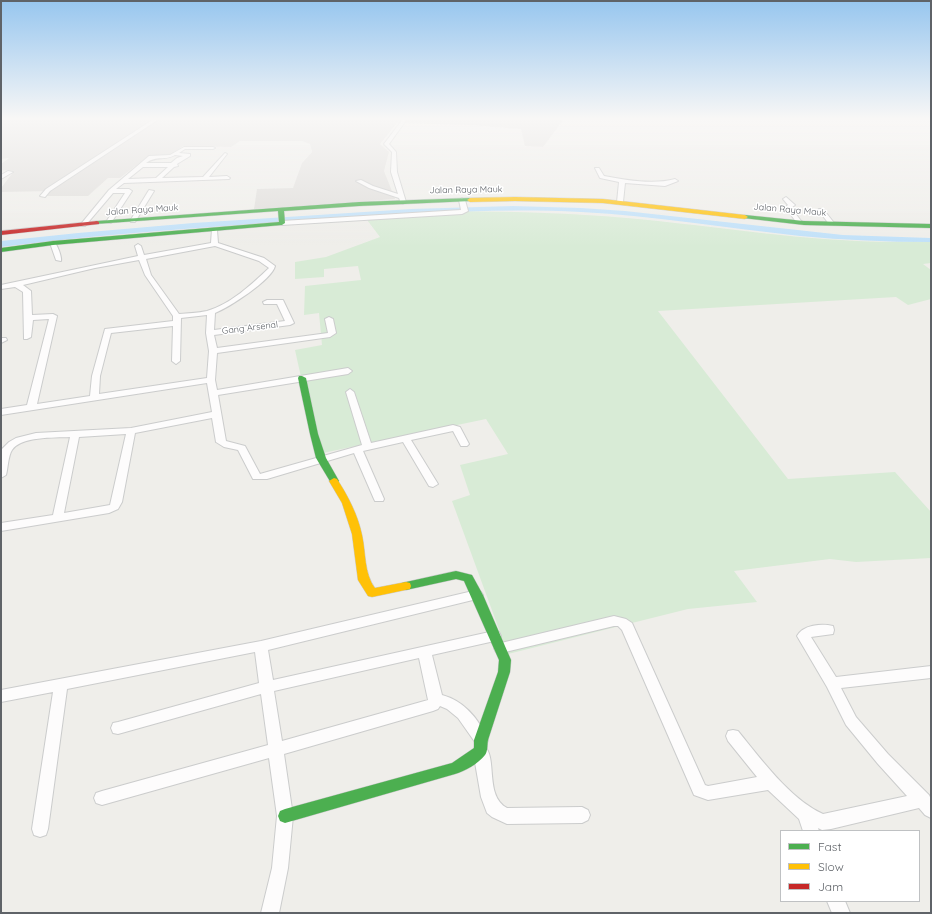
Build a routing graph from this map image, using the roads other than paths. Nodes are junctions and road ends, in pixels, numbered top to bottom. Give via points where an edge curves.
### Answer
1 (92, 162) edge
2 (146, 162) edge
3 (176, 162) edge
4 (219, 162) edge
5 (394, 162) edge
6 (142, 165) junction
7 (173, 165) junction
8 (186, 165) dead end
9 (597, 169) dead end
10 (10, 172) dead end
11 (1, 177) edge
12 (227, 178) dead end
13 (204, 179) junction
14 (157, 180) junction
15 (121, 181) junction
16 (359, 181) dead end
17 (622, 181) junction
18 (675, 181) dead end
19 (110, 191) junction
20 (151, 191) dead end
21 (44, 196) dead end
22 (402, 199) junction
23 (786, 199) dead end
24 (462, 201) junction
25 (620, 202) junction
26 (821, 210) dead end
27 (282, 217) junction
28 (133, 220) junction
29 (109, 222) junction
30 (799, 222) junction
31 (83, 224) junction
32 (832, 224) junction
33 (931, 226) edge
34 (214, 230) junction
35 (1, 233) edge
36 (53, 244) junction
37 (216, 244) junction
38 (138, 246) dead end
39 (1, 250) edge
40 (142, 256) junction
41 (59, 260) dead end
42 (16, 285) junction
43 (1, 287) edge
44 (267, 302) dead end
45 (211, 312) junction
46 (29, 318) junction
47 (177, 319) junction
48 (329, 319) dead end
49 (210, 333) junction
50 (27, 336) dead end
51 (213, 351) junction
52 (176, 361) dead end
53 (348, 371) dead end
54 (302, 378) junction
55 (211, 380) junction
56 (214, 392) junction
57 (350, 392) dead end
58 (94, 398) junction
59 (31, 408) junction
60 (1, 412) edge
61 (216, 414) junction
62 (131, 431) junction
63 (75, 434) junction
64 (406, 439) junction
65 (464, 444) dead end
66 (362, 448) junction
67 (321, 458) junction
68 (2, 470) edge
69 (433, 484) dead end
70 (379, 499) dead end
71 (58, 517) junction
72 (1, 528) edge
73 (477, 595) junction
74 (828, 630) dead end
75 (494, 636) junction
76 (261, 646) junction
77 (501, 648) junction
78 (424, 652) junction
79 (931, 672) edge
80 (62, 684) junction
81 (832, 684) junction
82 (267, 687) junction
83 (1, 696) edge
84 (436, 699) junction
85 (118, 728) dead end
86 (733, 736) dead end
87 (481, 745) junction
88 (275, 750) junction
89 (771, 782) junction
90 (102, 798) dead end
91 (927, 805) edge
92 (805, 814) junction
93 (582, 815) dead end
94 (285, 816) junction
95 (40, 830) dead end
96 (811, 830) edge
97 (836, 902) edge
98 (270, 913) edge
99 (840, 913) edge

1 - 21 street via 48,190
2 - 6 street
3 - 7 street
4 - 13 street
5 - 22 street via 394,172
6 - 7 street
6 - 15 street
7 - 8 street
7 - 14 street
9 - 17 street via 606,178
10 - 11 street
12 - 13 street
13 - 14 street
14 - 15 street
15 - 19 street
16 - 22 street
17 - 18 street via 667,184
17 - 25 street
19 - 29 street via 129,191
19 - 31 street
20 - 28 street
22 - 24 main road, Jalan Raya Mauk
22 - 27 main road, Jalan Raya Mauk
23 - 30 street via 792,205 788,206
24 - 25 main road, Jalan Raya Mauk via 561,199
24 - 27 street via 464,212
25 - 30 main road, Jalan Raya Mauk
26 - 32 street
27 - 28 main road, Jalan Raya Mauk
27 - 34 main road
28 - 29 main road, Jalan Raya Mauk
29 - 31 main road, Jalan Raya Mauk
30 - 32 main road, Jalan Raya Mauk
31 - 35 main road, Jalan Raya Mauk
32 - 33 main road, Jalan Raya Mauk
34 - 36 main road
34 - 37 street
36 - 39 main road
36 - 41 street
37 - 40 street
37 - 45 street via 271,264 272,268 260,282
38 - 40 street
40 - 42 street
40 - 47 street via 148,275
42 - 43 street
42 - 46 street via 27,291
44 - 49 street, Gang Arsenal via 280,302 290,323
45 - 47 street
45 - 49 street
46 - 50 street
46 - 59 street via 53,316
47 - 52 street
47 - 58 street via 108,331 96,376
48 - 51 street via 332,333 330,335
49 - 51 street
51 - 55 street
53 - 54 street
54 - 56 street
54 - 67 main road
55 - 56 street
55 - 58 street
56 - 61 street
57 - 66 street
58 - 59 street
59 - 60 street
61 - 62 street
61 - 67 street via 221,442 242,448 257,477
62 - 63 street
62 - 71 street via 116,505 109,509
63 - 68 street via 36,436 19,440 6,450
63 - 71 street
64 - 65 street via 453,428 457,429
64 - 66 street
64 - 69 street
66 - 67 street
66 - 70 street
67 - 73 main road via 347,503 357,534 363,580 372,593 456,575 468,578
71 - 72 street
73 - 75 main road
73 - 76 street
74 - 81 street via 808,632 804,636
75 - 77 main road
75 - 78 street
76 - 80 street
76 - 82 street
77 - 87 main road via 505,660 504,672
77 - 89 street via 614,621 621,622 627,627 700,790 708,793
78 - 82 street
78 - 84 street
79 - 81 street
80 - 83 street
80 - 95 street
81 - 91 street via 851,721
82 - 85 street
82 - 88 street
84 - 87 street via 462,711
84 - 88 street via 433,705 426,708
86 - 89 street
87 - 93 street via 490,799 493,808 501,814
87 - 94 main road via 466,762 455,768
88 - 90 street
88 - 94 street
89 - 92 street
91 - 92 street via 822,822
92 - 96 street
94 - 98 street via 280,868
97 - 99 street

